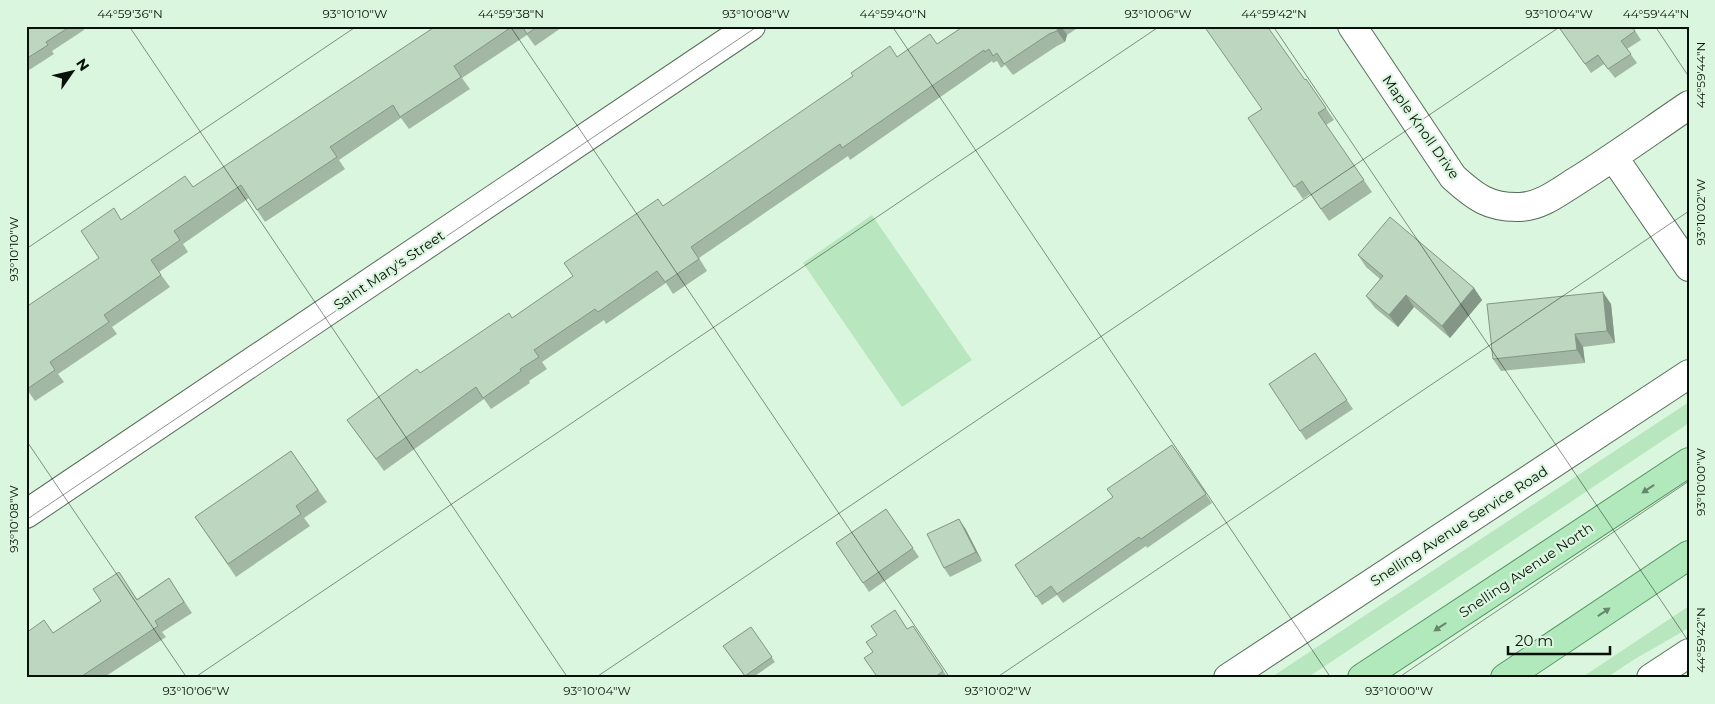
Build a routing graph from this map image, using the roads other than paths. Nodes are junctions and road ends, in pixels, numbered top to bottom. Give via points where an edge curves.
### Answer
1 (751, 26) edge
2 (1352, 26) edge
3 (1689, 105) edge
4 (1614, 158) junction
5 (1689, 267) edge
6 (1689, 374) edge
7 (1689, 462) edge
8 (26, 514) edge
9 (1689, 555) edge
10 (1689, 653) edge
11 (1228, 678) edge
12 (1362, 678) edge
13 (1505, 678) edge
14 (1651, 678) edge

1 - 8 street, Saint Mary's Street
2 - 4 street, Maple Knoll Drive via 1453,177 1473,196 1496,206 1522,207 1546,201
3 - 4 street, Maple Knoll Drive
4 - 5 street
6 - 11 street, Snelling Avenue Service Road
7 -> 12 main road, Snelling Avenue North
13 -> 9 main road
10 - 14 street

